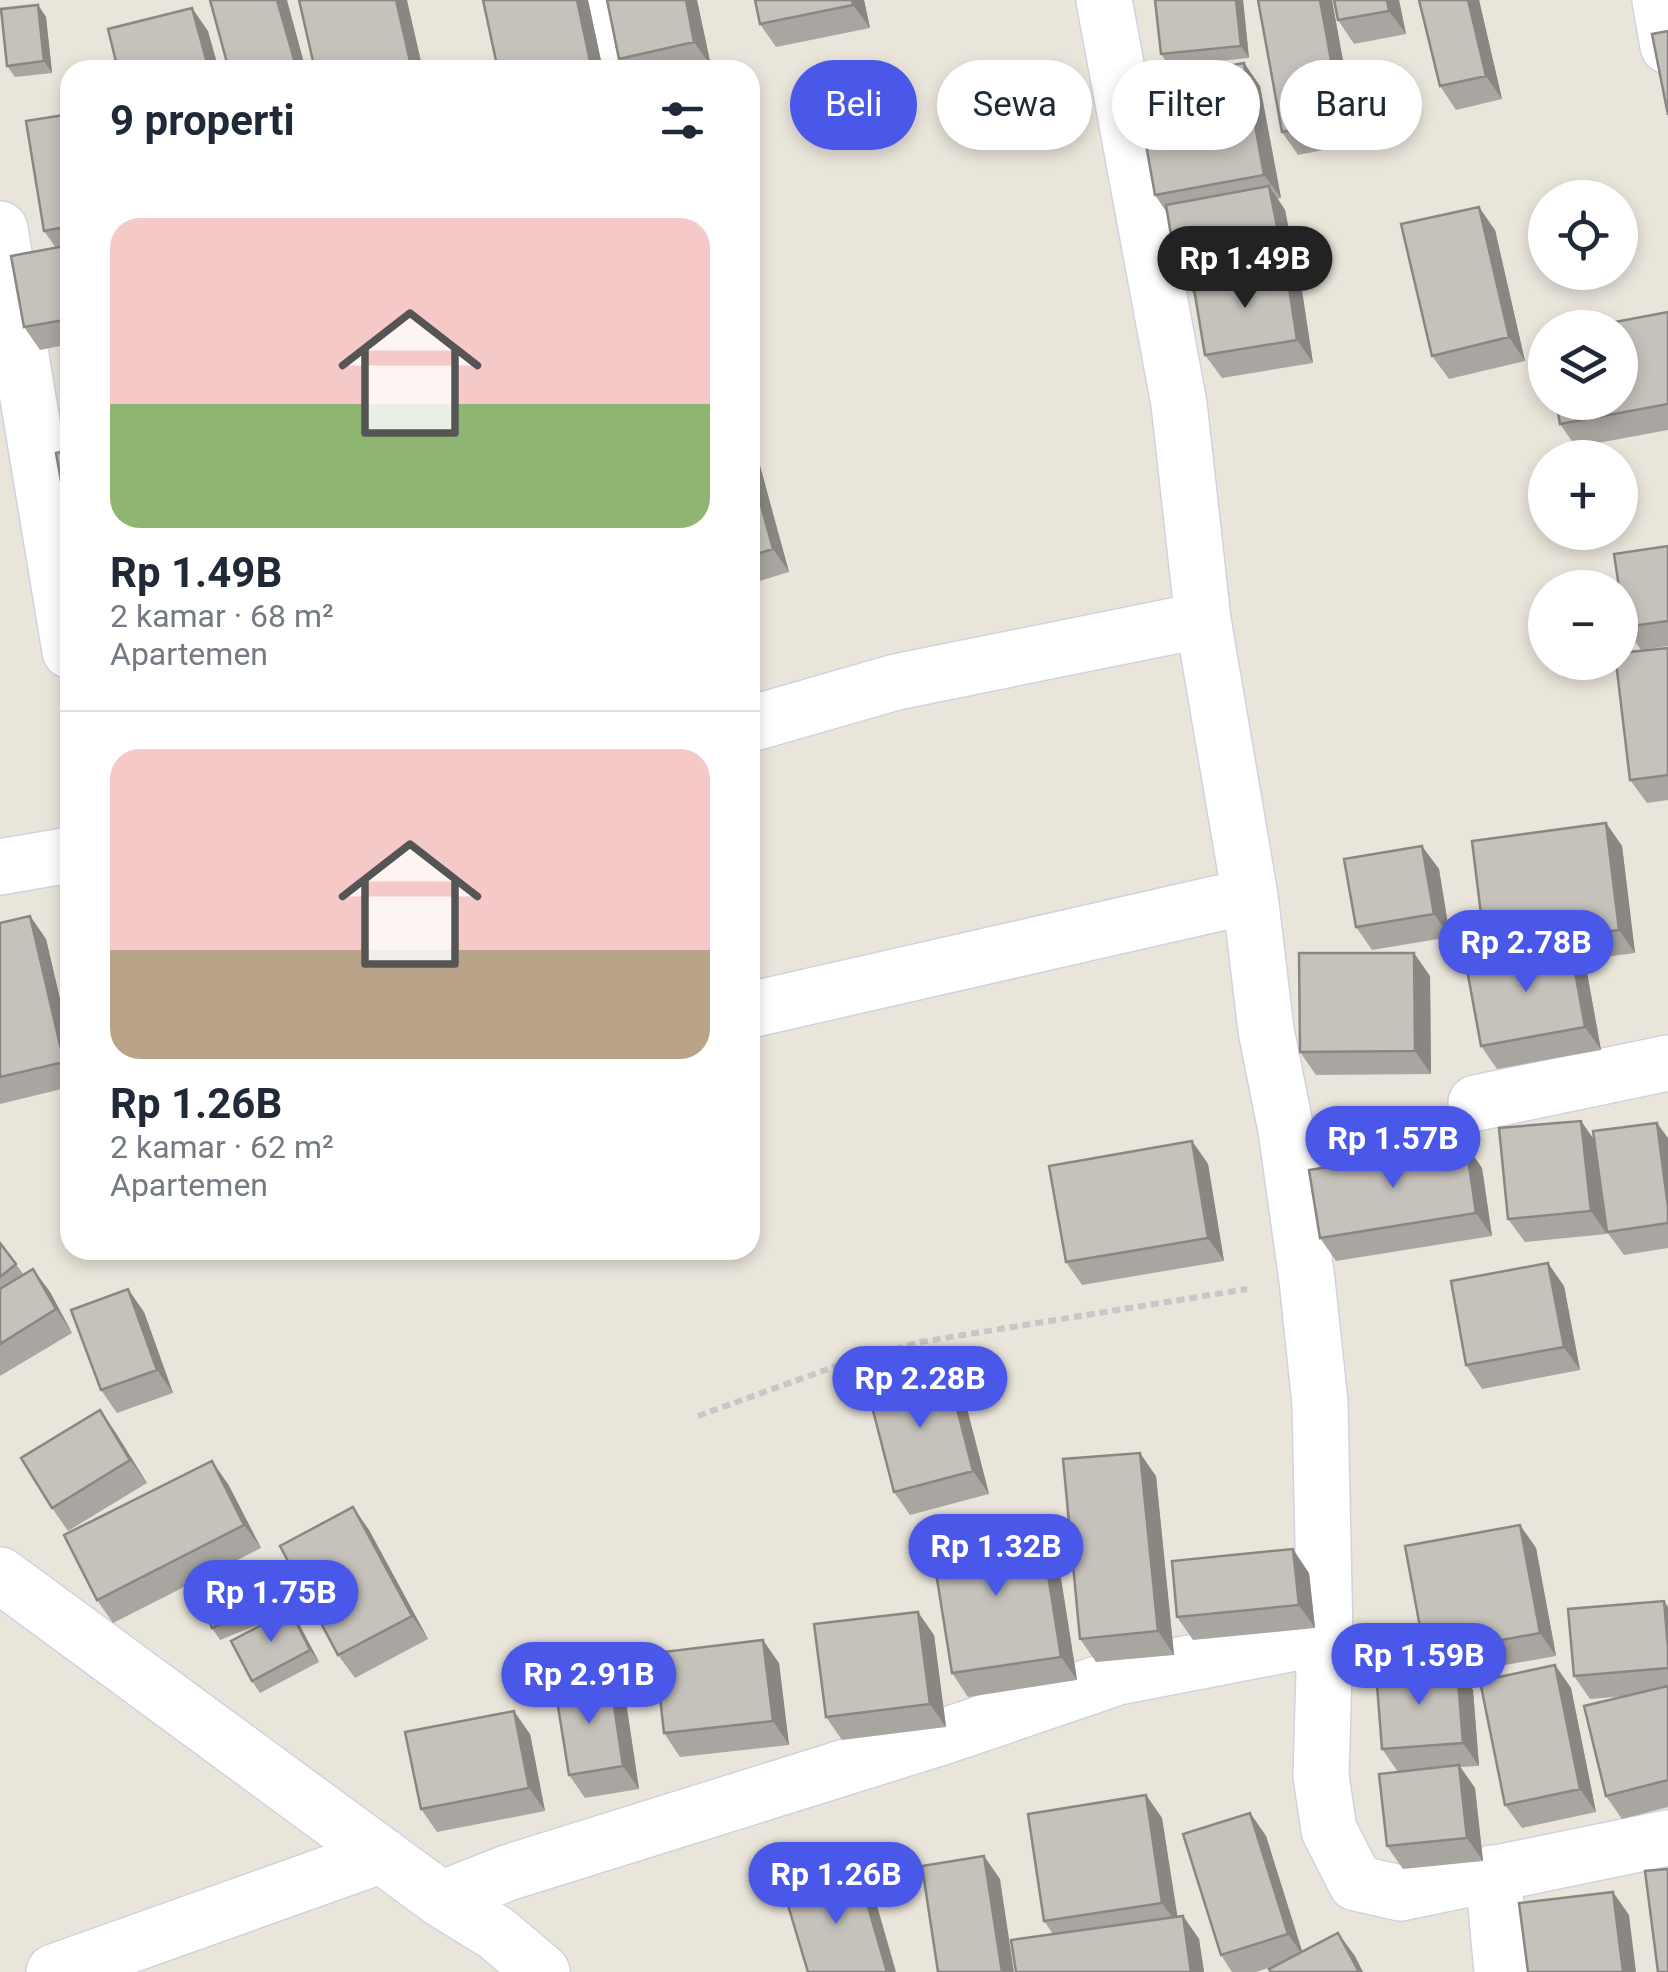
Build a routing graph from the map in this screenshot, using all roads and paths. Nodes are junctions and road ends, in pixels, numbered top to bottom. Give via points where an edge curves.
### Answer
1 (592, 0) edge
2 (1104, 0) edge
3 (1660, 0) edge
4 (1668, 46) edge
5 (604, 60) edge
6 (0, 229) edge
7 (60, 591) edge
8 (1202, 620) junction
9 (760, 721) edge
10 (60, 857) edge
11 (0, 867) edge
12 (1250, 896) junction
13 (760, 1008) edge
14 (1668, 1063) edge
15 (1476, 1103) dead end
16 (1307, 1280) junction
17 (698, 1416) dead end
18 (0, 1575) edge
19 (1325, 1636) junction
20 (1668, 1838) edge
21 (382, 1855) junction
22 (1493, 1872) junction
23 (441, 1899) junction
24 (537, 1971) edge
25 (54, 1972) edge
26 (1502, 1972) edge

1 - 5 street
2 - 8 street via 1179,404
3 - 4 street
6 - 7 street
8 - 9 street via 896,682
8 - 12 street
10 - 11 street
12 - 13 street
12 - 16 street
14 - 15 street
16 - 17 path via 920,1342
16 - 19 street via 1320,1403
18 - 21 street
19 - 22 street via 1321,1776 1330,1830 1356,1883 1400,1893
19 - 23 street via 1118,1676
20 - 22 street
21 - 23 street
21 - 25 street
22 - 26 street
23 - 24 street via 496,1933

